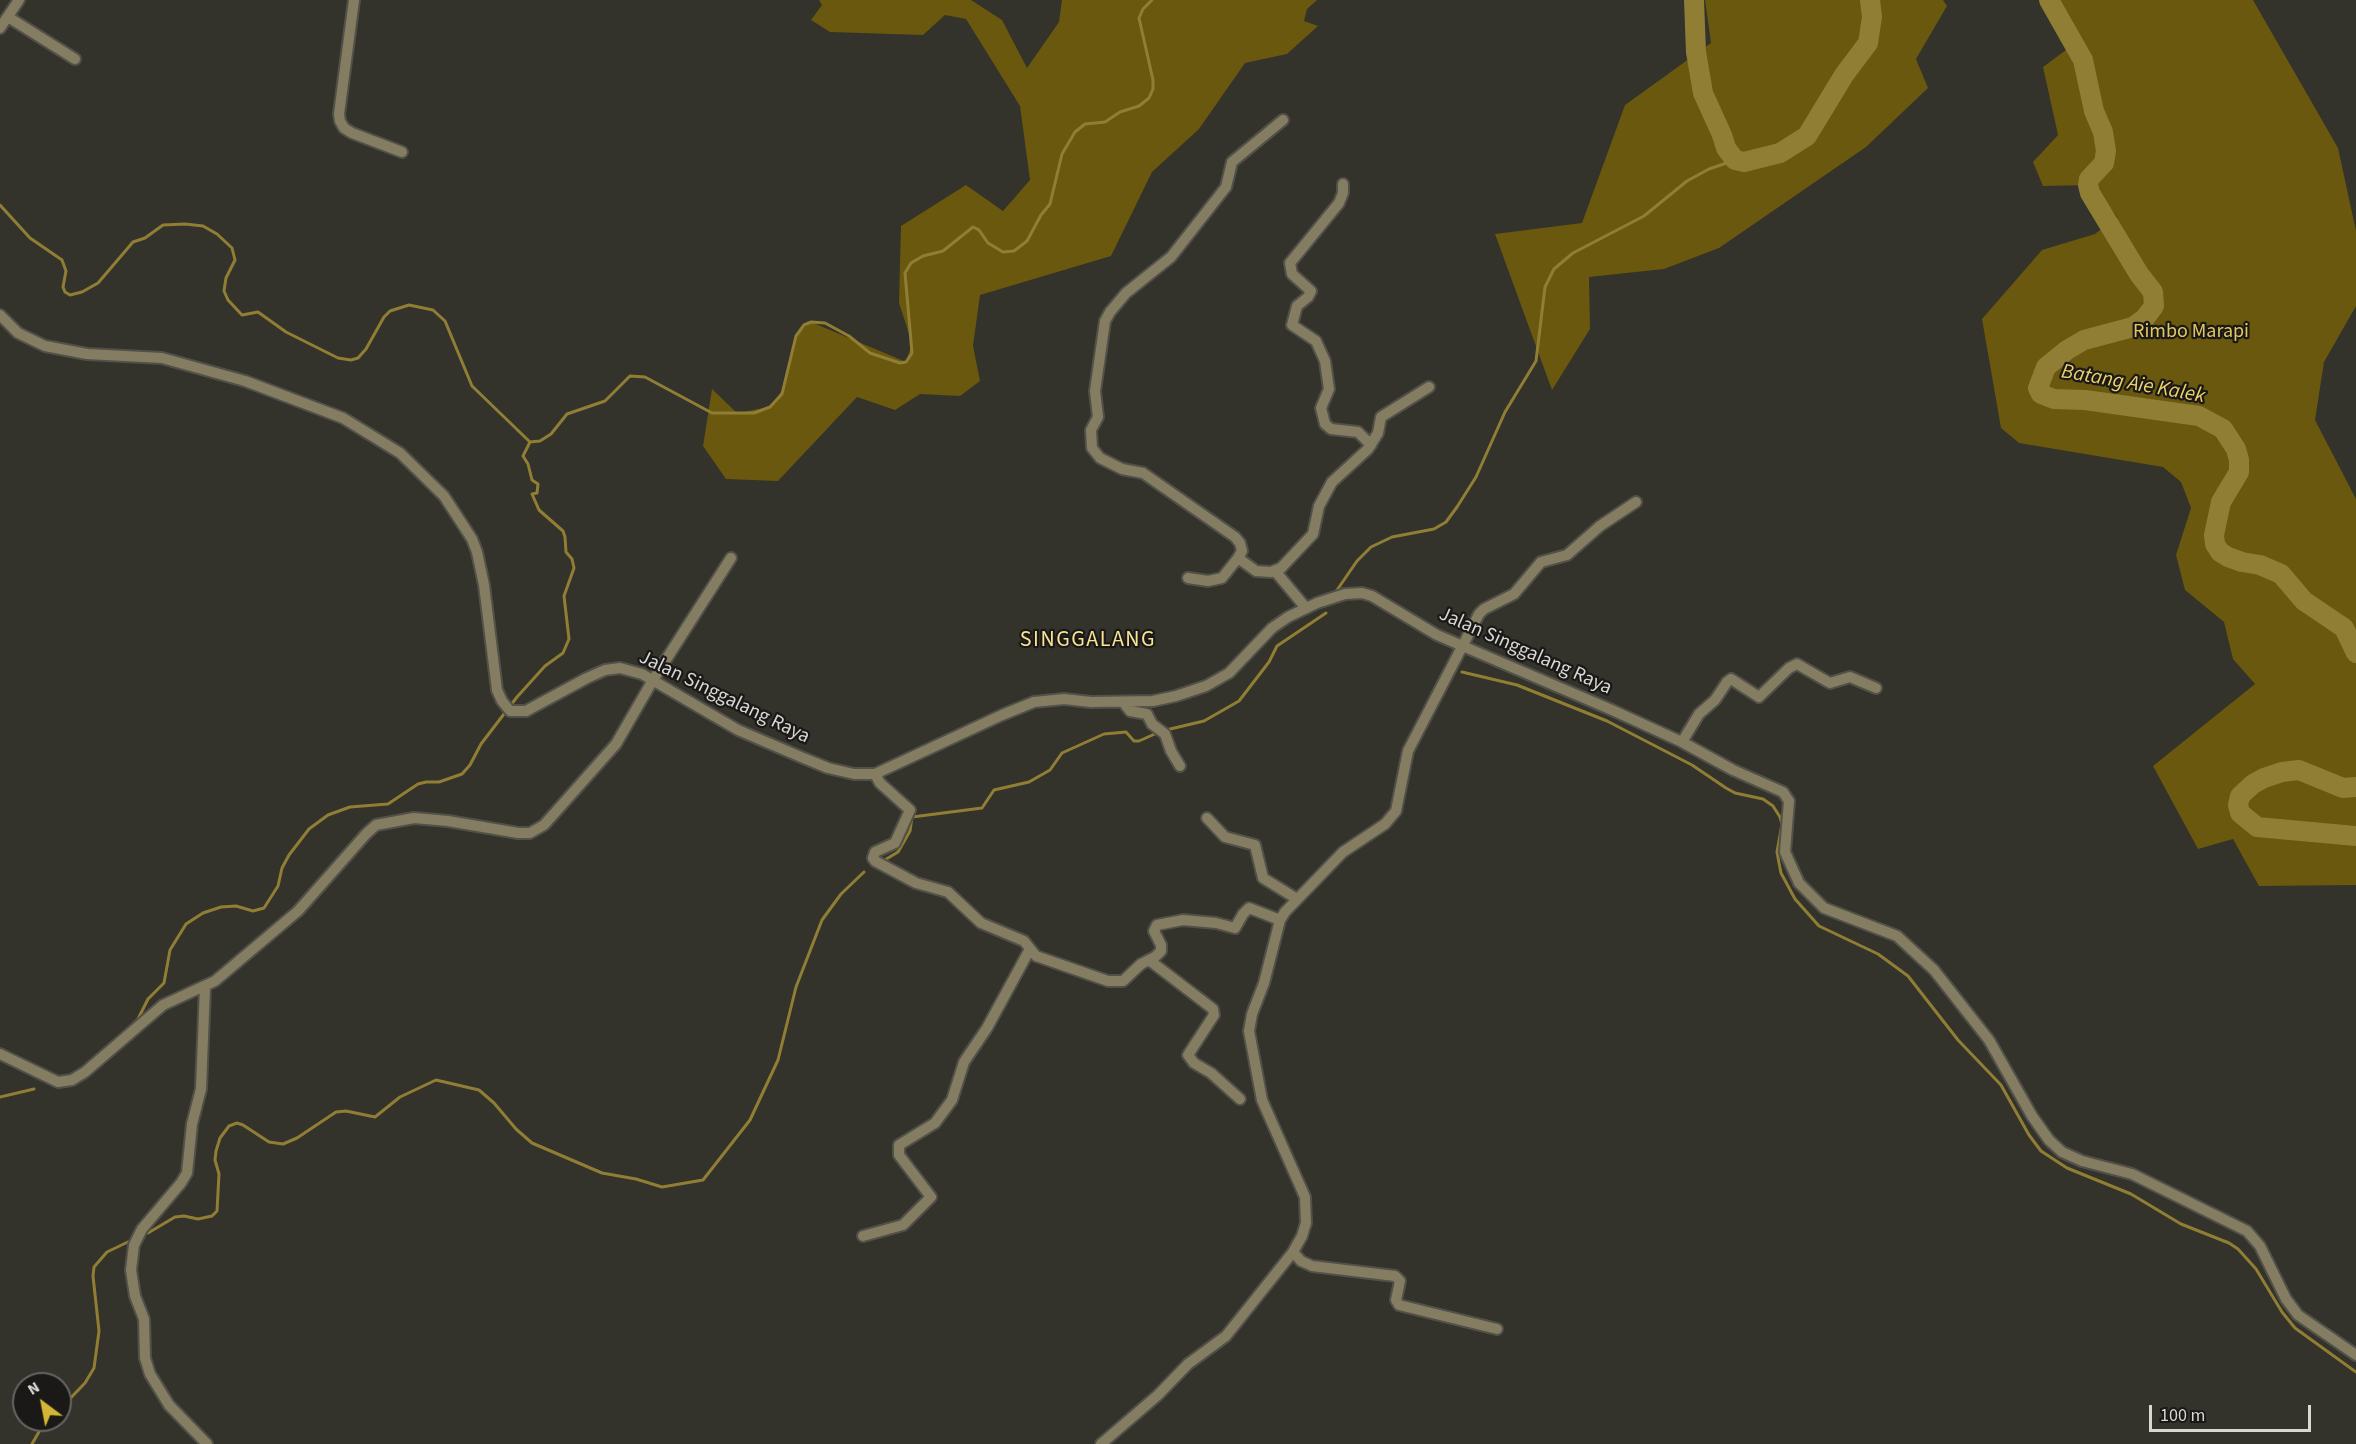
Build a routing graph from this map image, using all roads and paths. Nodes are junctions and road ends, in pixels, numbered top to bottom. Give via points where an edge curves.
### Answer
1 (19, 0) edge
2 (354, 0) edge
3 (8, 17) junction
4 (0, 28) edge
5 (75, 59) dead end
6 (1283, 120) dead end
7 (402, 152) dead end
8 (1343, 184) dead end
9 (0, 315) edge
10 (1429, 387) dead end
11 (1371, 445) junction
12 (1636, 502) dead end
13 (731, 558) dead end
14 (1238, 558) junction
15 (1275, 571) junction
16 (1188, 578) dead end
17 (1306, 608) junction
18 (1462, 647) junction
19 (653, 680) junction
20 (1876, 688) dead end
21 (1123, 702) junction
22 (1682, 742) junction
23 (1180, 766) dead end
24 (875, 774) junction
25 (1206, 818) dead end
26 (1297, 899) junction
27 (1280, 920) junction
28 (1030, 949) junction
29 (1149, 960) junction
30 (205, 987) junction
31 (0, 1053) edge
32 (1240, 1099) dead end
33 (863, 1236) dead end
34 (1293, 1252) junction
35 (1497, 1329) dead end
36 (2356, 1355) edge
37 (207, 1444) edge
38 (1101, 1444) edge

1 - 3 street
2 - 7 street via 340,121 352,133
3 - 4 street
3 - 5 street
6 - 14 street via 1232,162 1226,187 1171,257 1126,293 1110,312 1105,321 1095,391 1098,417 1091,430 1092,448 1100,458 1109,465 1143,473 1235,537 1242,550
8 - 11 street via 1339,203 1290,263 1292,274 1311,291 1297,306 1292,323 1316,341 1325,361 1329,389 1321,408 1325,424 1331,429 1358,432
9 - 19 street, Jalan Singgalang Raya via 18,333 45,346 87,354 162,358 277,392 343,418 400,453 444,496 472,539 484,585 497,690 510,711 526,711 605,670 620,668
10 - 11 street via 1381,417
11 - 15 street via 1335,478 1320,506 1313,534
12 - 18 street via 1567,555 1541,562 1514,594 1481,611
13 - 19 street
14 - 15 street via 1256,572
14 - 16 street via 1222,578
15 - 17 street
17 - 18 street, Jalan Singgalang Raya via 1345,594 1362,593
17 - 21 street, Jalan Singgalang Raya via 1272,628 1229,673 1206,686 1153,701
18 - 22 street, Jalan Singgalang Raya
18 - 26 street via 1408,751 1396,811 1385,824 1343,852
19 - 24 street, Jalan Singgalang Raya via 763,741 828,768
19 - 30 street via 616,744 544,825 530,833 518,833 414,818 376,825 298,911
20 - 22 street via 1850,677 1830,683 1797,664 1759,697 1731,679
21 - 23 street via 1130,711 1147,714 1165,734
21 - 24 street, Jalan Singgalang Raya via 1034,702
22 - 36 street, Jalan Singgalang Raya via 1786,795 1789,801 1785,852 1799,883 1824,908 1897,936 1934,970 1989,1041 2032,1116 2062,1152 2132,1174 2247,1231 2298,1315
24 - 28 street via 910,812 895,843 875,852 875,861 916,883 948,892 981,923 1024,941
25 - 26 street via 1225,837 1255,845 1263,878
26 - 27 street
27 - 29 street via 1249,908 1235,928 1183,920 1157,925 1154,931 1161,951
27 - 34 street via 1249,1031 1262,1100 1305,1197 1306,1223
28 - 29 street via 1036,956 1113,981 1126,980
28 - 33 street via 964,1062 952,1100 935,1123 899,1144 899,1155 931,1197 903,1225
29 - 32 street via 1213,1009 1214,1015 1188,1055
30 - 31 street via 163,1005 72,1080 58,1082
30 - 37 street via 201,1089 192,1124 187,1173 142,1229 134,1245 131,1270 144,1319 145,1358 150,1374 169,1405
34 - 35 street via 1312,1266 1395,1276 1400,1281 1396,1300 1399,1305
34 - 38 street via 1226,1336 1188,1364

